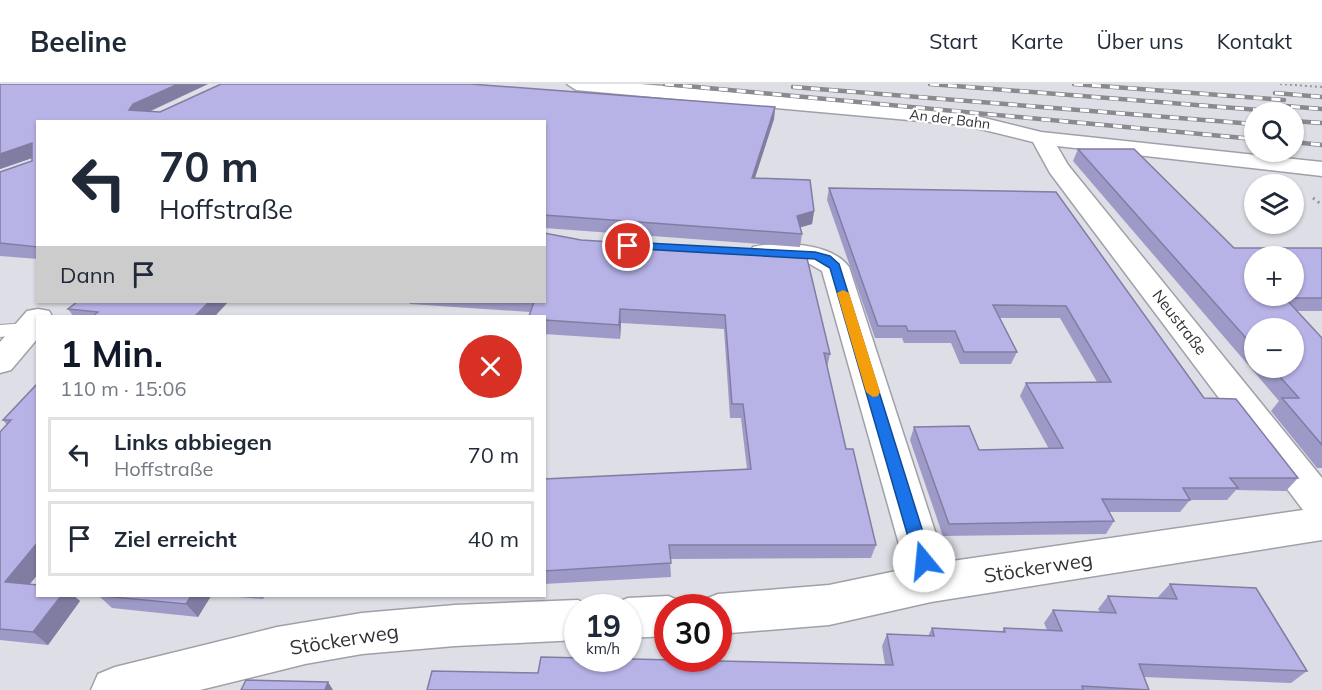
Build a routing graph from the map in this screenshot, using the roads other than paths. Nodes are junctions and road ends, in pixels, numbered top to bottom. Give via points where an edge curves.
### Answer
1 (576, 84) edge
2 (1041, 138) junction
3 (1322, 169) edge
4 (733, 251) edge
5 (52, 303) edge
6 (37, 315) edge
7 (26, 324) edge
8 (0, 362) edge
9 (1322, 506) edge
10 (1322, 524) edge
11 (931, 583) junction
12 (732, 613) edge
13 (564, 621) edge
14 (115, 690) edge

1 - 2 street, An der Bahn via 964,119
2 - 3 street, An der Bahn
2 - 9 street, Neustraße via 1058,168
4 - 11 street via 815,256 826,258 835,267
5 - 6 street
7 - 8 street
10 - 11 street, Stöckerweg
11 - 12 street, Stöckerweg via 830,604
13 - 14 street, Stöckerweg via 435,626 333,638

